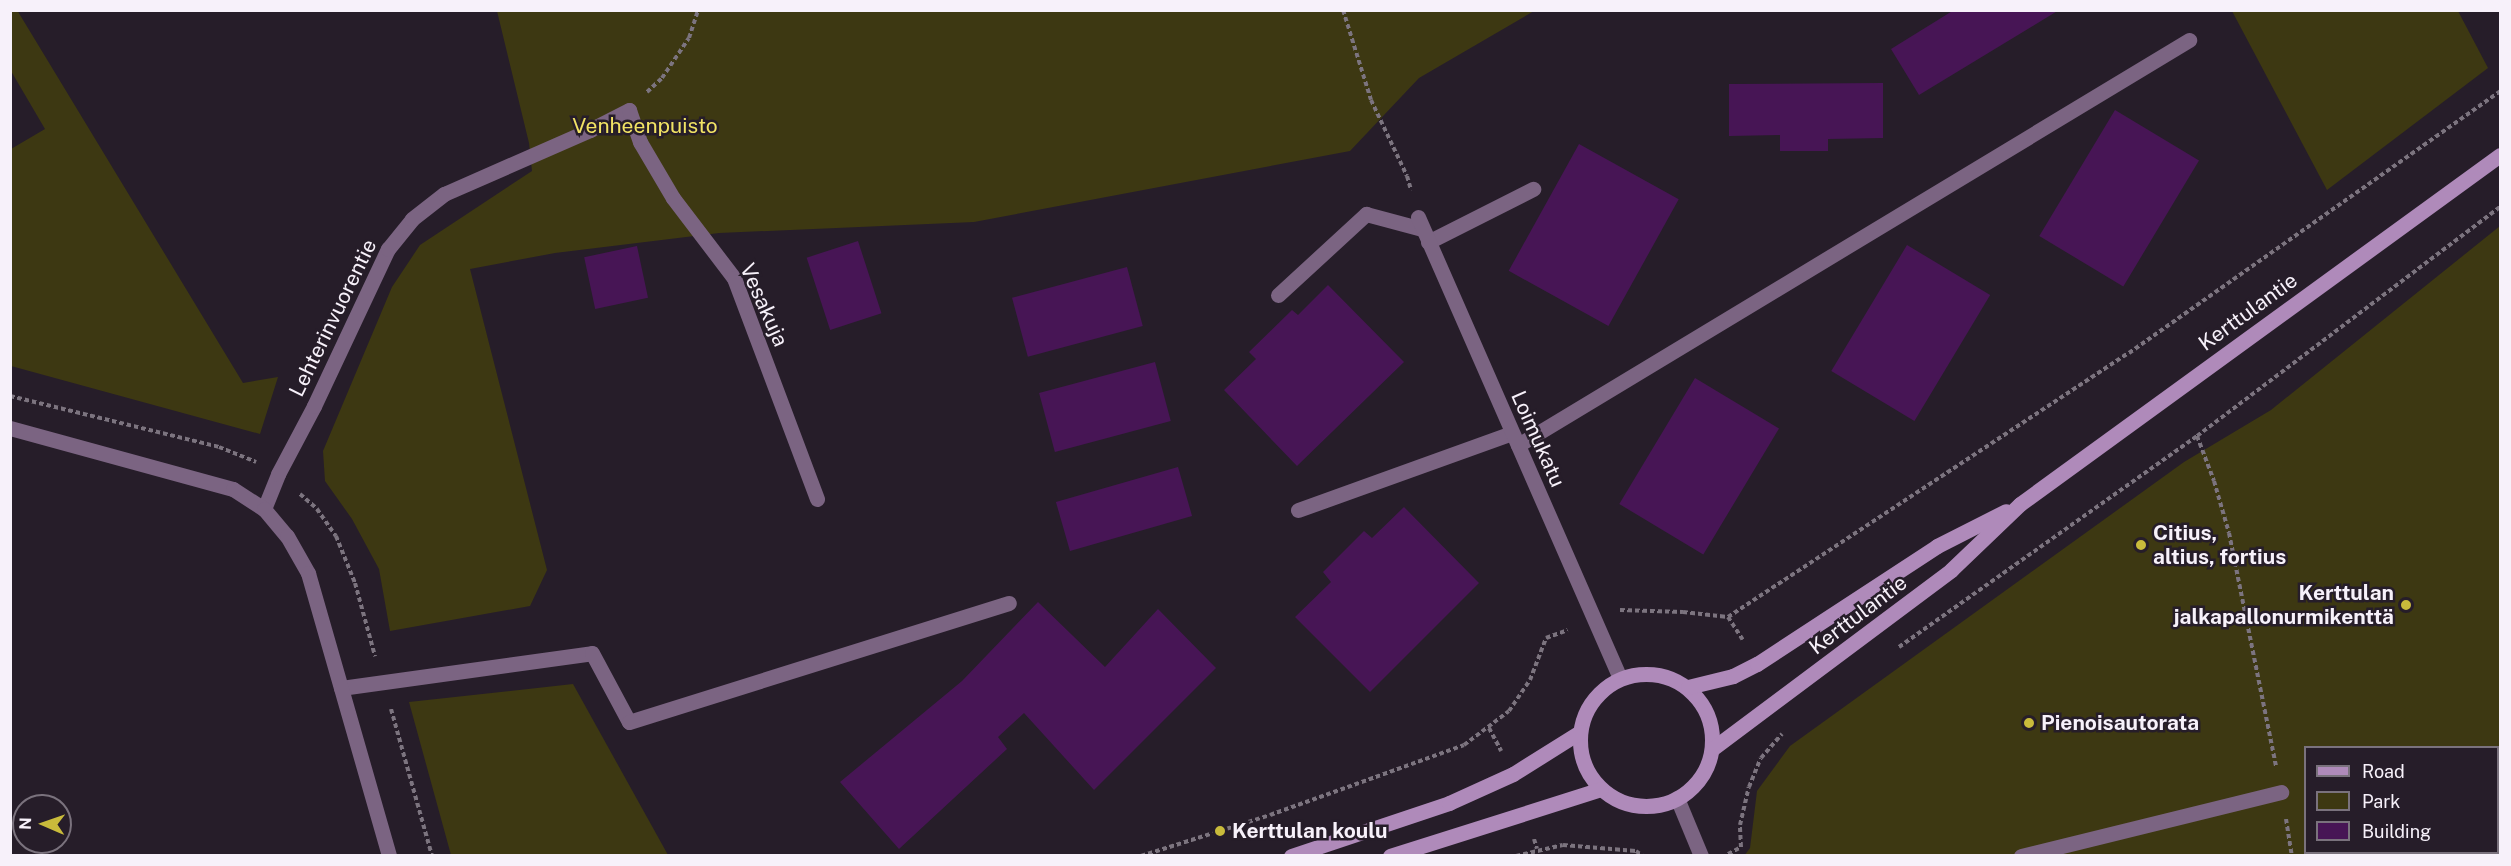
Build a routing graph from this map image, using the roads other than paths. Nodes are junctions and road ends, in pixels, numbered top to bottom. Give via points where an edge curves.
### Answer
1 (2189, 40) dead end
2 (629, 110) joint
3 (2500, 155) edge
4 (1533, 189) dead end
5 (1423, 229) junction
6 (1278, 295) dead end
7 (10, 428) edge
8 (1515, 439) junction
9 (817, 499) dead end
10 (2020, 504) junction
11 (264, 509) junction
12 (1298, 510) dead end
13 (1009, 603) dead end
14 (1620, 678) junction
15 (1688, 687) junction
16 (341, 688) junction
17 (1580, 732) junction
18 (1712, 748) junction
19 (1601, 789) junction
20 (2281, 792) road end
21 (1677, 798) junction
22 (389, 855) edge
23 (1291, 855) edge
24 (1390, 855) edge
25 (1701, 855) edge
26 (2021, 855) edge

1 - 8 street
2 - 9 street, Vesakuja via 640,142 673,198 734,278
2 - 11 street, Lehterinvuorentie via 444,194 412,219 388,249
3 - 10 street, Kerttulantie
4 - 5 street
5 - 6 street via 1366,214
5 - 8 street, Loimukatu
7 - 11 street via 233,489
8 - 12 street
8 - 14 street, Loimukatu
10 - 15 street, Kerttulantie via 1937,546 1757,664 1733,676
10 - 18 street, Kerttulantie via 1951,570
11 - 16 street via 287,536 308,573
13 - 16 street via 628,722 592,652
14 - 15 street via 1637,673 1655,674
14 - 17 street via 1593,700
15 - 18 street via 1708,715 1713,731
16 - 22 street
17 - 19 street via 1583,763
17 - 23 street via 1513,774 1449,803
18 - 21 street via 1698,782
19 - 21 street via 1633,805 1651,806
19 - 24 street
20 - 26 street
21 - 25 street

